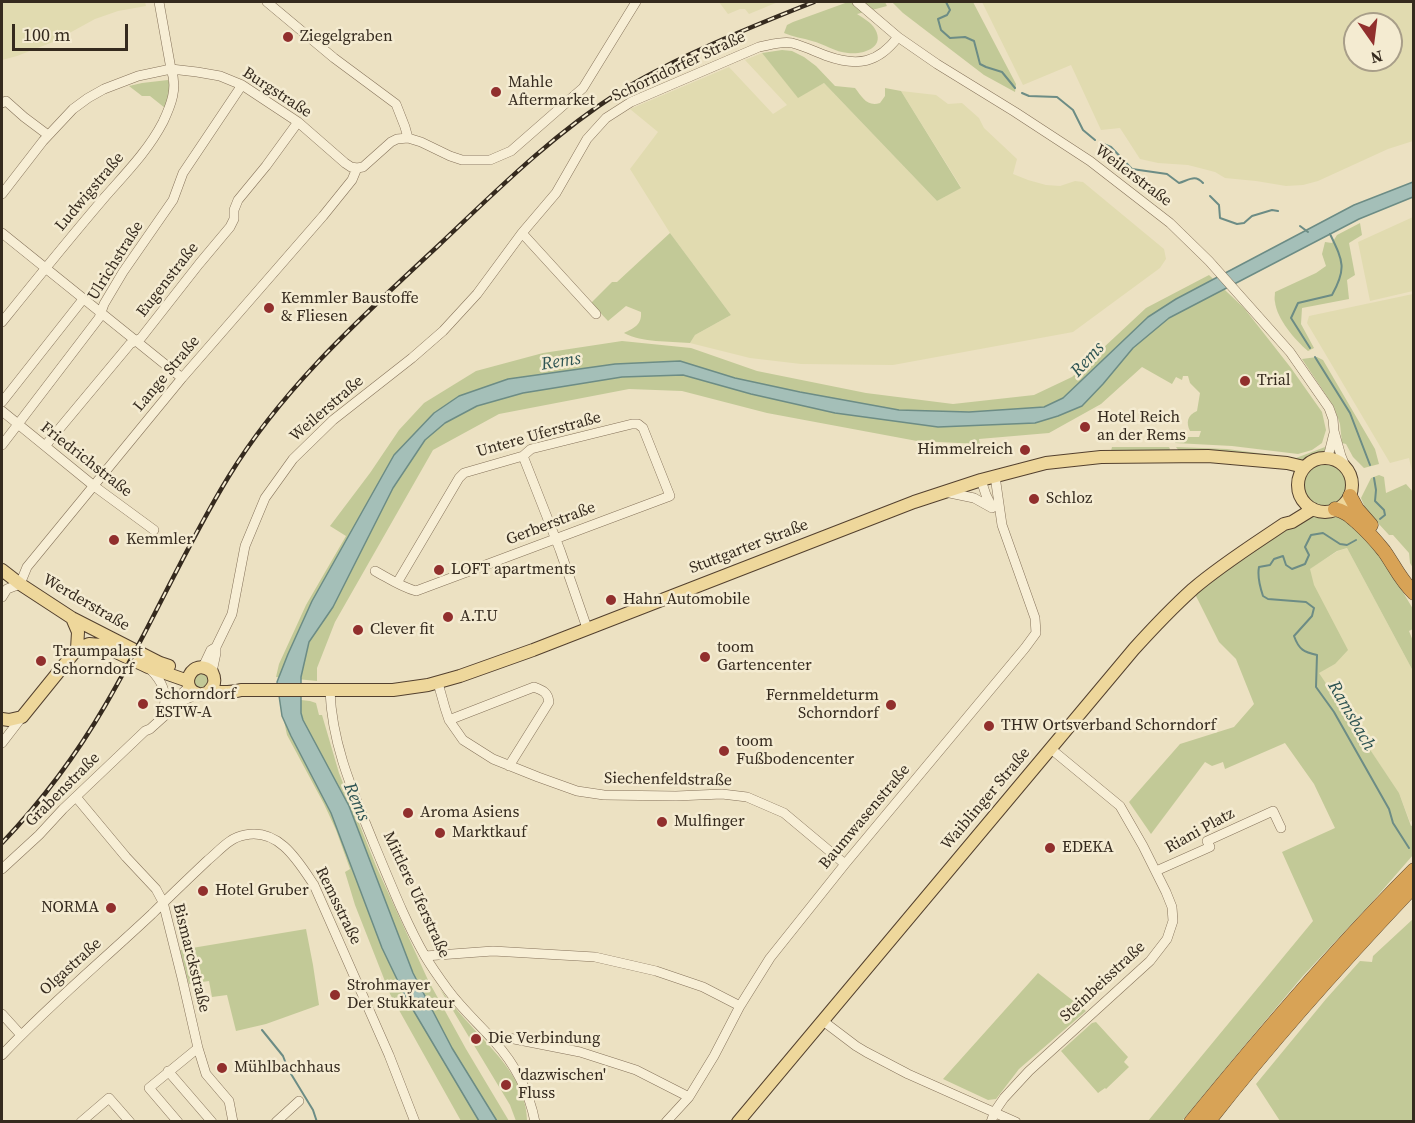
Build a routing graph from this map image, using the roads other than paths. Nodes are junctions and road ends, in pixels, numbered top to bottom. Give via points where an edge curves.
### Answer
1 (159, 2) edge
2 (267, 2) edge
3 (636, 2) edge
4 (857, 2) edge
5 (898, 37) junction
6 (171, 69) junction
7 (242, 85) junction
8 (2, 103) edge
9 (298, 122) junction
10 (48, 135) junction
11 (408, 138) junction
12 (357, 168) junction
13 (2, 194) edge
14 (2, 233) edge
15 (522, 233) junction
16 (46, 268) junction
17 (84, 298) junction
18 (101, 312) junction
19 (596, 314) dead end
20 (2, 322) edge
21 (136, 340) junction
22 (182, 378) junction
23 (2, 402) edge
24 (2, 411) edge
25 (17, 424) junction
26 (643, 428) joint
27 (1334, 431) junction
28 (2, 445) edge
29 (45, 446) junction
30 (523, 456) junction
31 (1326, 458) junction
32 (1274, 463) junction
33 (1304, 467) junction
34 (1347, 468) junction
35 (995, 476) junction
36 (981, 480) junction
37 (1298, 482) junction
38 (94, 486) junction
39 (943, 492) junction
40 (1350, 496) junction
41 (1301, 497) junction
42 (992, 508) junction
43 (1313, 509) junction
44 (1335, 509) junction
45 (1284, 524) junction
46 (1002, 525) junction
47 (154, 530) dead end
48 (555, 538) junction
49 (2, 570) edge
50 (375, 571) dead end
51 (20, 584) junction
52 (397, 584) junction
53 (1413, 590) edge
54 (2, 597) edge
55 (72, 618) junction
56 (587, 628) junction
57 (76, 649) junction
58 (148, 667) junction
59 (200, 681) junction
60 (438, 683) junction
61 (330, 691) junction
62 (164, 710) junction
63 (22, 717) junction
64 (2, 719) edge
65 (450, 720) junction
66 (2, 726) edge
67 (145, 731) junction
68 (3, 742) edge
69 (1050, 749) junction
70 (509, 766) junction
71 (76, 797) junction
72 (1281, 828) dead end
73 (845, 864) junction
74 (2, 869) edge
75 (1413, 870) edge
76 (1156, 871) junction
77 (1413, 886) edge
78 (163, 902) junction
79 (425, 957) junction
80 (740, 1006) junction
81 (2, 1014) edge
82 (823, 1021) junction
83 (21, 1035) junction
84 (495, 1042) junction
85 (198, 1048) junction
86 (2, 1055) edge
87 (168, 1071) junction
88 (689, 1097) junction
89 (300, 1101) dead end
90 (995, 1111) junction
91 (81, 1122) edge
92 (130, 1122) edge
93 (178, 1122) edge
94 (212, 1122) edge
95 (232, 1122) edge
96 (276, 1122) edge
97 (415, 1122) edge
98 (534, 1122) edge
99 (666, 1122) edge
100 (738, 1122) edge
101 (991, 1122) edge
102 (1016, 1122) edge
103 (1191, 1122) edge
104 (1208, 1122) edge

1 - 6 street, Ludwigstraße
2 - 11 street via 396,104
3 - 11 street, Schorndorfer Straße via 583,88 511,151 490,160 462,160
4 - 5 street, Weilerstraße
5 - 15 street, Schorndorfer Straße via 875,58 852,62 790,43 759,47 631,102 606,118 587,139 556,193
5 - 27 street, Weilerstraße via 1090,161 1170,223 1290,352 1323,398
6 - 7 street, Burgstraße via 220,76
6 - 10 street, Burgstraße via 104,89 73,110
6 - 16 street, Ludwigstraße via 175,89 155,136
7 - 9 street, Burgstraße
7 - 18 street, Ulrichstraße via 183,173 173,200 123,272
8 - 10 street via 6,101
9 - 12 street, Burgstraße via 345,163
9 - 21 street, Eugenstraße via 238,200 230,227
10 - 13 street, Burgstraße
11 - 12 street via 391,142
12 - 22 street, Lange Straße via 323,216
14 - 16 street
15 - 19 street
15 - 59 street, Weilerstraße via 477,294 443,331 333,420 293,459 265,498 245,546 232,614 211,650
16 - 17 street
16 - 20 street, Ludwigstraße
17 - 18 street
17 - 23 street
18 - 21 street
18 - 25 street, Ulrichstraße
21 - 22 street
21 - 29 street, Eugenstraße
22 - 38 street, Lange Straße
24 - 25 street, Friedrichstraße
25 - 28 street, Ulrichstraße
25 - 29 street, Friedrichstraße
26 - 30 street, Untere Uferstraße via 632,424 531,449
26 - 48 street, Gerberstraße via 670,496
27 - 31 street
27 - 34 street, Weilerstraße
29 - 38 street, Friedrichstraße
30 - 48 street
30 - 52 street, Untere Uferstraße via 471,470 459,478
31 - 33 main road
31 - 34 main road
32 - 33 main road, Stuttgarter Straße
32 - 35 main road, Stuttgarter Straße via 1208,456 1101,457 1046,463
32 - 37 main road
33 - 37 main road
34 - 40 main road via 1352,483
35 - 36 main road, Stuttgarter Straße
35 - 46 street, Baumwasenstraße
36 - 39 main road, Stuttgarter Straße
36 - 42 street, Baumwasenstraße
37 - 41 main road
38 - 47 street, Friedrichstraße
38 - 51 street, Lange Straße via 27,567
39 - 42 street via 974,498
39 - 56 main road, Stuttgarter Straße
40 - 44 main road
40 - 53 highway via 1391,546
41 - 43 main road
41 - 45 main road, Waiblinger Straße
42 - 46 street, Baumwasenstraße
43 - 44 main road
43 - 45 main road, Waiblinger Straße
44 - 53 highway via 1349,515 1374,539
45 - 69 main road, Waiblinger Straße via 1209,576 1171,610
46 - 73 street, Baumwasenstraße via 1035,618 1036,633
48 - 52 street, Gerberstraße via 428,588 416,591
48 - 56 street
49 - 51 main road, Werderstraße
50 - 52 street, Gerberstraße
51 - 54 street, Lange Straße via 7,589
51 - 55 main road, Werderstraße
55 - 57 main road via 78,632
55 - 59 main road, Werderstraße
56 - 60 main road, Stuttgarter Straße
57 - 58 main road via 101,645
57 - 63 main road
58 - 59 main road
58 - 62 street via 162,684
59 - 61 main road, Stuttgarter Straße via 241,690
59 - 62 street, Grabenstraße
59 - 67 street, Grabenstraße
60 - 61 main road, Stuttgarter Straße via 393,690
60 - 65 street, Siechenfeldstraße
61 - 79 street, Mittlere Uferstraße via 335,735 344,766 395,894
62 - 67 street, Grabenstraße
63 - 64 main road
63 - 68 street
65 - 70 street, Siechenfeldstraße via 463,740
65 - 70 street via 524,690 543,690 549,702
66 - 68 street
67 - 71 street, Grabenstraße
69 - 76 street, Steinbeisstraße via 1120,806
69 - 82 main road, Waiblinger Straße
70 - 73 street, Siechenfeldstraße via 577,791 604,795 747,797 784,813
71 - 74 street, Grabenstraße
71 - 78 street, Bismarckstraße
72 - 76 street, Riani Platz via 1273,811 1207,841 1210,847
73 - 80 street, Baumwasenstraße via 770,958
75 - 103 highway via 1293,1000
76 - 90 street, Steinbeisstraße via 1172,907 1173,921 1167,939 1150,961 1029,1071
77 - 104 highway via 1303,1008
78 - 83 street, Olgastraße
78 - 85 street, Bismarckstraße
78 - 97 street, Remsstraße via 233,839 259,834 284,846 314,885
79 - 80 street via 493,951 595,957 656,971 703,987
79 - 84 street, Mittlere Uferstraße via 456,1000
80 - 88 street, Baumwasenstraße
81 - 83 street
82 - 90 street via 874,1057
82 - 100 main road, Waiblinger Straße
83 - 86 street, Olgastraße
84 - 88 street via 509,1038 580,1052 636,1070
84 - 98 street, Mittlere Uferstraße via 523,1084
85 - 87 street
85 - 95 street, Bismarckstraße via 206,1074 230,1101
87 - 93 street via 149,1088
87 - 94 street
88 - 99 street, Baumwasenstraße
89 - 96 street
90 - 101 street, Steinbeisstraße
90 - 102 street
91 - 92 street via 109,1098

